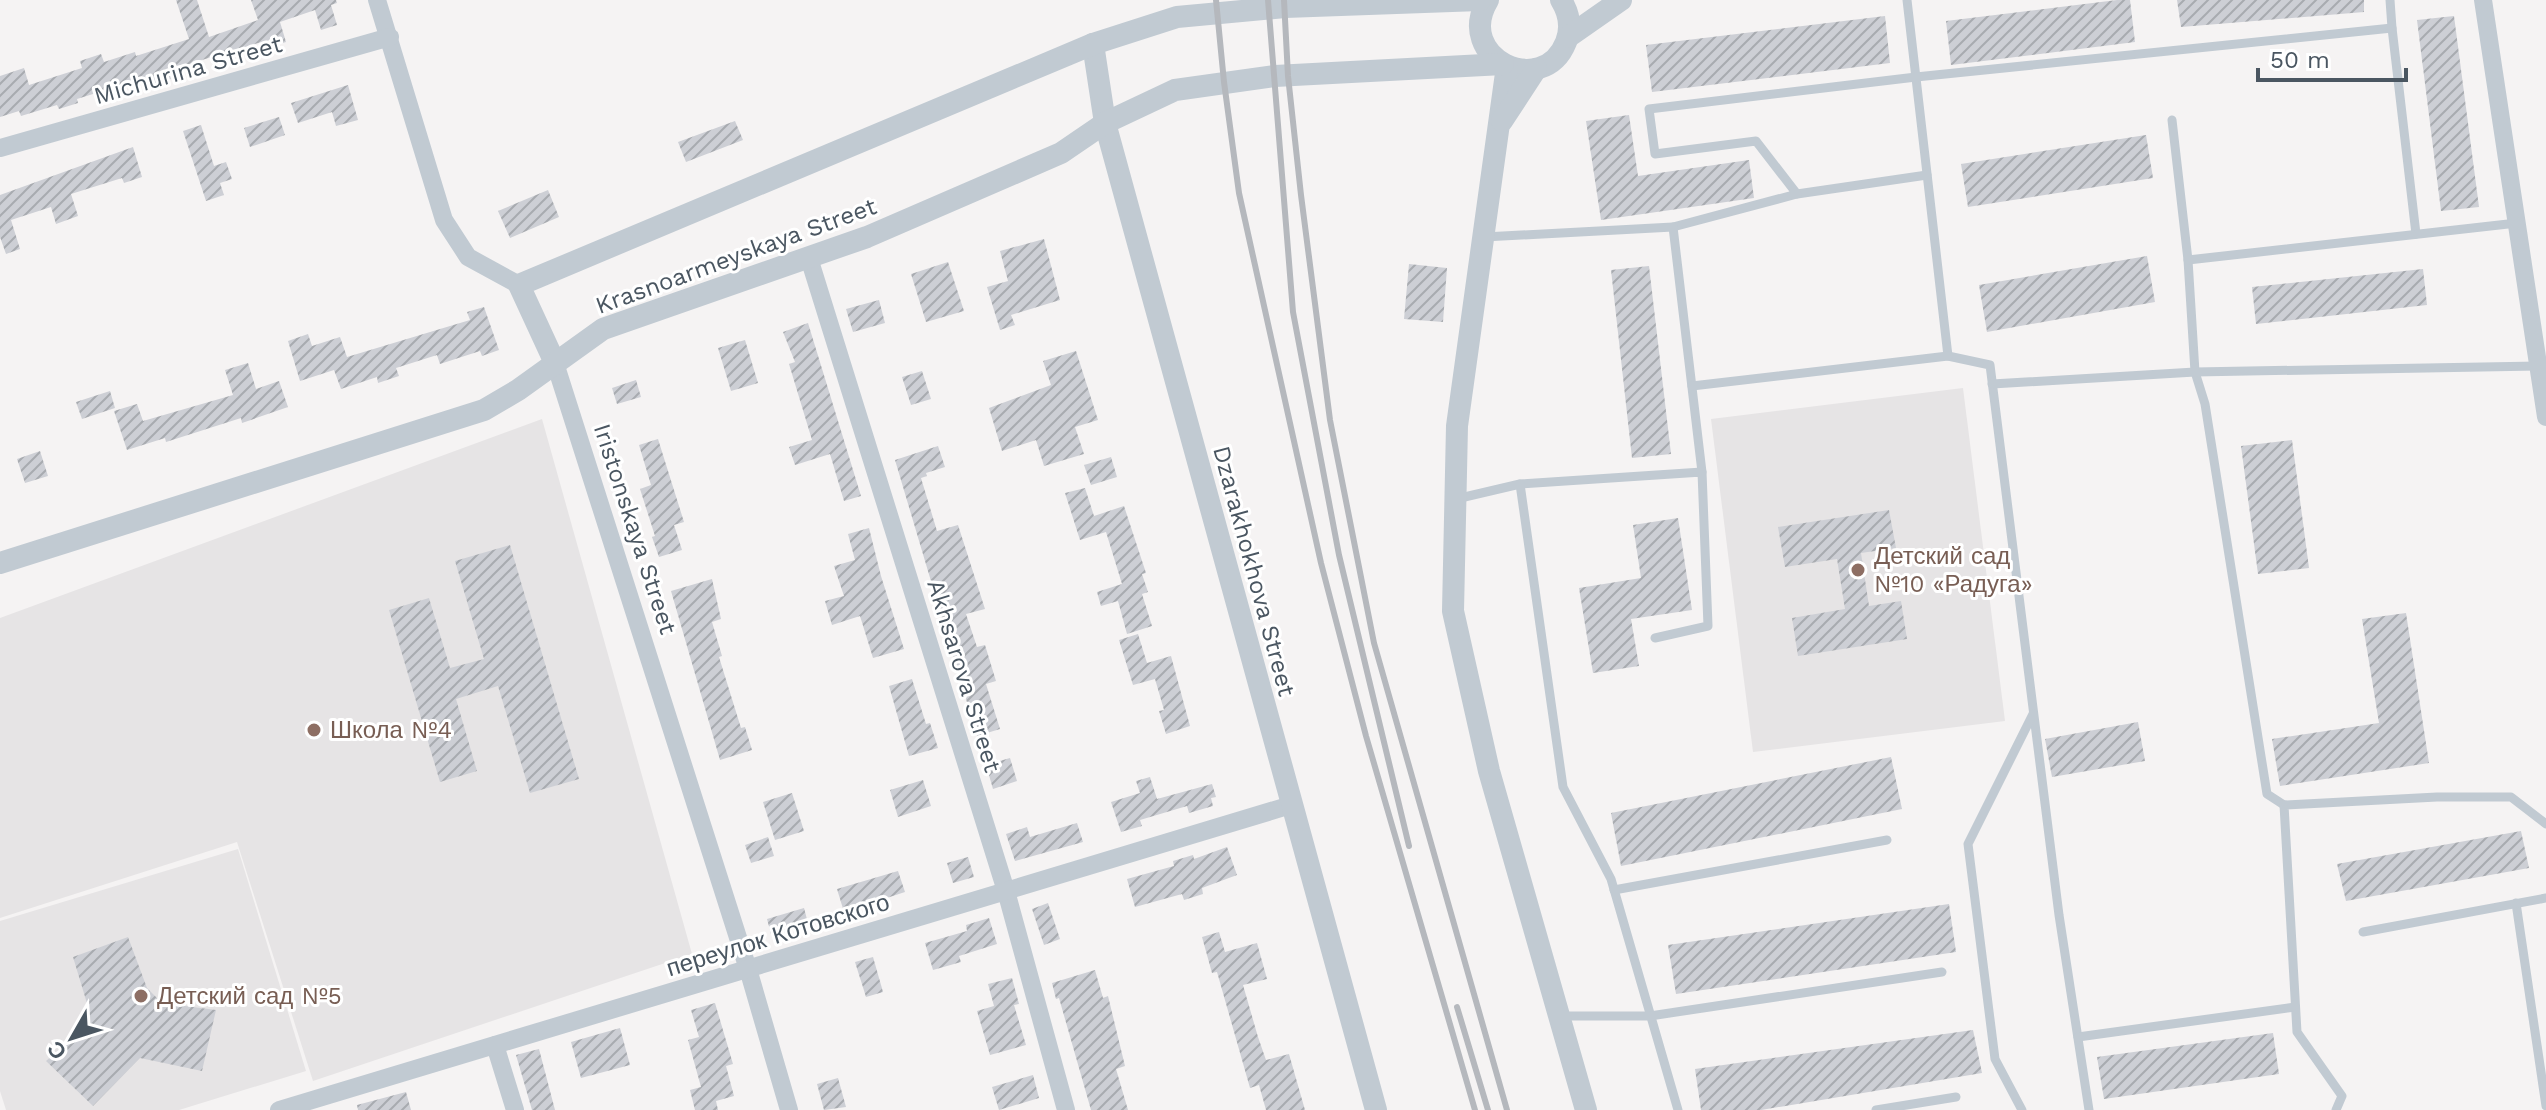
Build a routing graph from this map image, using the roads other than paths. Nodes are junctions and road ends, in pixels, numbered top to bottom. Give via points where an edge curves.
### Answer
1 (377, 0) edge
2 (1480, 0) edge
3 (1488, 0) edge
4 (1561, 0) edge
5 (1621, 0) edge
6 (1907, 0) edge
7 (2390, 0) edge
8 (2483, 0) edge
9 (2392, 28) junction
10 (390, 37) junction
11 (1568, 37) junction
12 (1093, 44) junction
13 (1505, 65) junction
14 (1536, 69) junction
15 (1916, 77) junction
16 (2172, 120) dead end
17 (1105, 123) junction
18 (1500, 126) junction
19 (0, 148) edge
20 (1927, 175) junction
21 (1797, 194) junction
22 (2517, 223) junction
23 (1673, 227) junction
24 (2416, 234) junction
25 (1484, 237) junction
26 (809, 258) junction
27 (2188, 260) junction
28 (519, 285) junction
29 (1948, 356) junction
30 (555, 363) junction
31 (2538, 366) junction
32 (2195, 372) junction
33 (1992, 384) junction
34 (1692, 386) junction
35 (2546, 417) edge
36 (1702, 472) junction
37 (1520, 484) junction
38 (1456, 499) junction
39 (0, 563) edge
40 (1655, 638) dead end
41 (2033, 714) junction
42 (1291, 805) junction
43 (2284, 805) junction
44 (2546, 824) edge
45 (1887, 840) dead end
46 (1614, 890) junction
47 (1006, 891) junction
48 (2546, 898) edge
49 (2516, 903) junction
50 (2363, 932) dead end
51 (748, 969) junction
52 (1942, 972) dead end
53 (2295, 1007) junction
54 (1558, 1016) junction
55 (1650, 1016) junction
56 (2078, 1037) junction
57 (495, 1045) junction
58 (1956, 1097) dead end
59 (2546, 1106) edge
60 (279, 1110) edge
61 (515, 1110) edge
62 (789, 1110) edge
63 (1066, 1110) edge
64 (1376, 1110) edge
65 (1586, 1110) edge
66 (1678, 1110) edge
67 (1876, 1110) edge
68 (2022, 1110) edge
69 (2089, 1110) edge
70 (2336, 1110) edge

1 - 10 street
2 - 12 street, Krasnoarmeyskaya Street via 1177,17
3 - 13 street via 1481,16 1482,37 1487,50
4 - 11 street
5 - 11 street
6 - 15 lane
7 - 9 lane
8 - 22 street
9 - 15 lane
9 - 24 lane
10 - 19 street, Michurina Street
10 - 28 street via 444,220 468,257
11 - 14 street via 1556,57
12 - 17 street, Dzarakhokhova Street
12 - 28 street, Krasnoarmeyskaya Street
13 - 14 street, Krasnoarmeyskaya Street
13 - 17 street, Krasnoarmeyskaya Street via 1191,85
13 - 18 street
14 - 18 street
15 - 20 lane
15 - 21 lane via 1649,109 1655,154 1756,141
16 - 27 lane
17 - 26 street, Krasnoarmeyskaya Street via 1061,153
17 - 42 street, Dzarakhokhova Street
18 - 25 street
20 - 21 lane
20 - 29 lane
21 - 23 lane
22 - 24 lane
22 - 31 street
23 - 25 lane
23 - 34 lane
24 - 27 lane
25 - 38 street via 1457,426
26 - 30 street, Krasnoarmeyskaya Street via 603,329
26 - 47 street, Akhsarova Street
27 - 32 lane
28 - 30 street, Iristonskaya Street
29 - 33 lane via 1990,365
29 - 34 lane
30 - 39 street, Krasnoarmeyskaya Street via 484,410
30 - 51 street, Iristonskaya Street
31 - 32 lane
31 - 35 street
32 - 33 lane
32 - 43 lane via 2205,404 2267,794
33 - 41 lane
34 - 36 lane
36 - 37 lane
36 - 40 lane via 1708,626
37 - 38 lane
37 - 46 lane via 1563,787
38 - 54 street via 1453,611 1489,771
41 - 56 lane
41 - 68 lane via 1968,844 1995,1059
42 - 47 street, переулок Котовского
42 - 64 street, Dzarakhokhova Street
43 - 44 lane via 2511,797
43 - 53 lane
45 - 46 lane
46 - 55 lane
47 - 51 street, переулок Котовского
47 - 63 street, Akhsarova Street
48 - 49 lane
49 - 50 lane
49 - 59 lane
51 - 57 street, переулок Котовского
51 - 62 street, Iristonskaya Street
52 - 55 lane
53 - 56 lane
53 - 70 lane via 2297,1032 2342,1096
54 - 55 lane
54 - 65 street
55 - 66 lane
56 - 69 lane
57 - 60 street, переулок Котовского
57 - 61 street
58 - 67 lane

